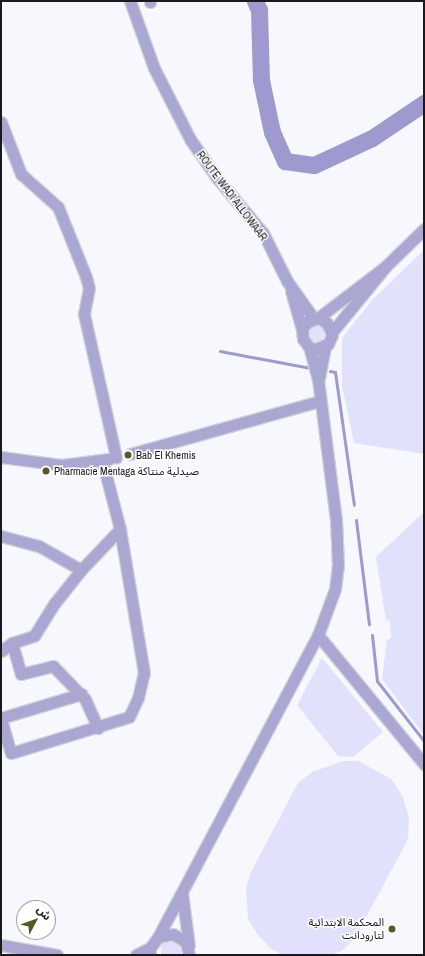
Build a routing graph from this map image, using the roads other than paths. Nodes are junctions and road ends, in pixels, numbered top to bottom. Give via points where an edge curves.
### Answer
1 (130, 1) edge
2 (1, 122) edge
3 (424, 229) edge
4 (386, 266) junction
5 (288, 280) junction
6 (316, 318) junction
7 (302, 329) junction
8 (332, 332) junction
9 (325, 346) junction
10 (309, 347) junction
11 (318, 380) junction
12 (320, 401) junction
13 (124, 455) junction
14 (1, 457) edge
15 (102, 460) junction
16 (120, 528) junction
17 (1, 536) edge
18 (81, 570) junction
19 (318, 635) junction
20 (12, 643) junction
21 (1, 651) edge
22 (81, 694) junction
23 (1, 719) edge
24 (98, 728) junction
25 (4, 738) edge
26 (424, 764) edge
27 (182, 893) junction
28 (158, 937) junction
29 (1, 945) edge
30 (150, 951) edge
31 (189, 952) edge
32 (57, 955) edge
33 (136, 955) edge

1 - 5 street, ROUTE WADI ALLOWAAR via 154,68 190,139 217,178 263,233
2 - 13 street via 21,174 58,207 86,277 89,288 84,314
3 - 4 street
4 - 6 street
4 - 8 street
5 - 6 street, ROUTE WADI ALLOWAAR
5 - 7 street, ROUTE WADI ALLOWAAR
6 - 7 street via 307,322
6 - 8 street via 327,323
7 - 10 street via 302,339
8 - 9 street via 330,342
9 - 10 street via 319,349
9 - 11 street
10 - 11 street
11 - 12 street
12 - 13 street
12 - 19 street via 336,520 338,566 330,608
13 - 15 street
14 - 15 street via 62,465
15 - 16 street
16 - 18 street
16 - 24 street via 141,645 143,684 128,717
17 - 18 street via 39,546
18 - 20 street via 54,604 34,636
19 - 26 street
19 - 27 street
20 - 21 street
20 - 22 street via 21,674 52,666
22 - 23 street
22 - 24 street
23 - 25 street
24 - 25 street via 11,754
27 - 28 street
27 - 31 street
28 - 30 street
28 - 31 street via 173,934 186,942
29 - 32 street
30 - 33 street

